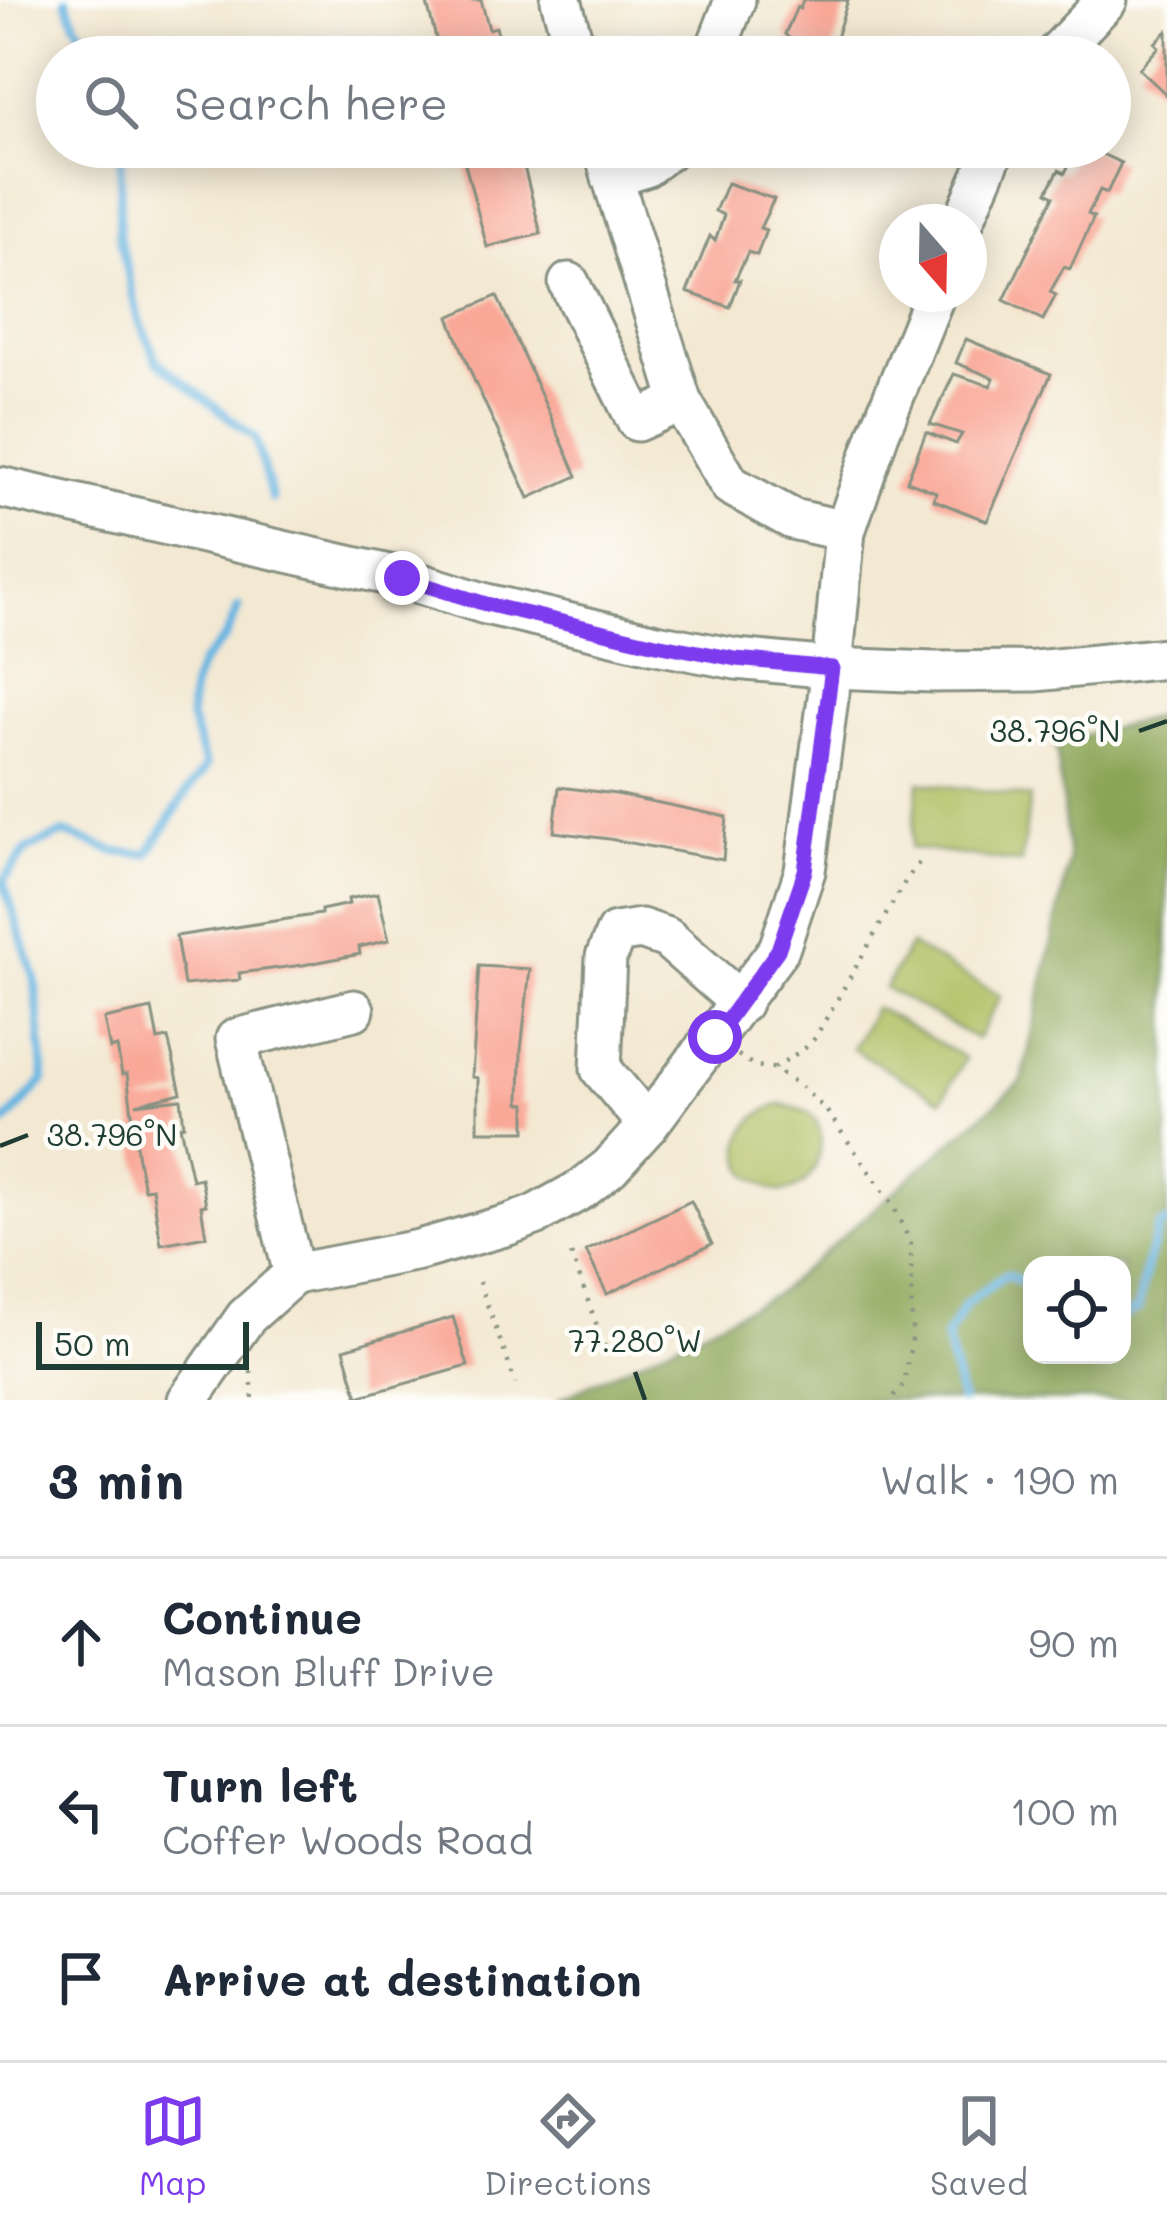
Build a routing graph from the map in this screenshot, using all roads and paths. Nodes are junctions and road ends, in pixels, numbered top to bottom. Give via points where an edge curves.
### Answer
1 (561, 0) edge
2 (735, 0) edge
3 (1108, 0) edge
4 (571, 36) edge
5 (721, 36) edge
6 (1074, 36) edge
7 (610, 168) edge
8 (986, 168) edge
9 (971, 204) edge
10 (569, 283) dead end
11 (928, 312) edge
12 (681, 401) junction
13 (1, 494) edge
14 (845, 531) junction
15 (1167, 658) edge
16 (832, 668) junction
17 (924, 856) dead end
18 (849, 980) junction
19 (858, 986) dead end
20 (741, 1003) junction
21 (354, 1010) dead end
22 (739, 1055) dead end
23 (773, 1068) junction
24 (649, 1125) junction
25 (571, 1254) dead end
26 (294, 1274) junction
27 (479, 1282) dead end
28 (607, 1353) dead end
29 (516, 1384) dead end
30 (188, 1400) edge
31 (891, 1400) edge

1 - 4 street
2 - 5 street
3 - 6 street
7 - 12 street
8 - 9 street
10 - 12 street via 637,421
11 - 14 street
12 - 14 street via 730,485 792,519
13 - 16 street via 402,578 656,644
14 - 16 street
15 - 16 street via 1034,671
16 - 20 street via 805,871 778,950
17 - 18 path
18 - 19 path
18 - 23 path via 815,1038
20 - 24 street
20 - 24 street via 667,938 641,929 616,933 606,956 601,1069
21 - 26 street via 236,1039
22 - 23 path
23 - 31 path via 826,1110 911,1244 912,1340 904,1384
24 - 26 street via 596,1178 536,1215 419,1250
25 - 28 path
26 - 30 street via 246,1317
27 - 29 path

